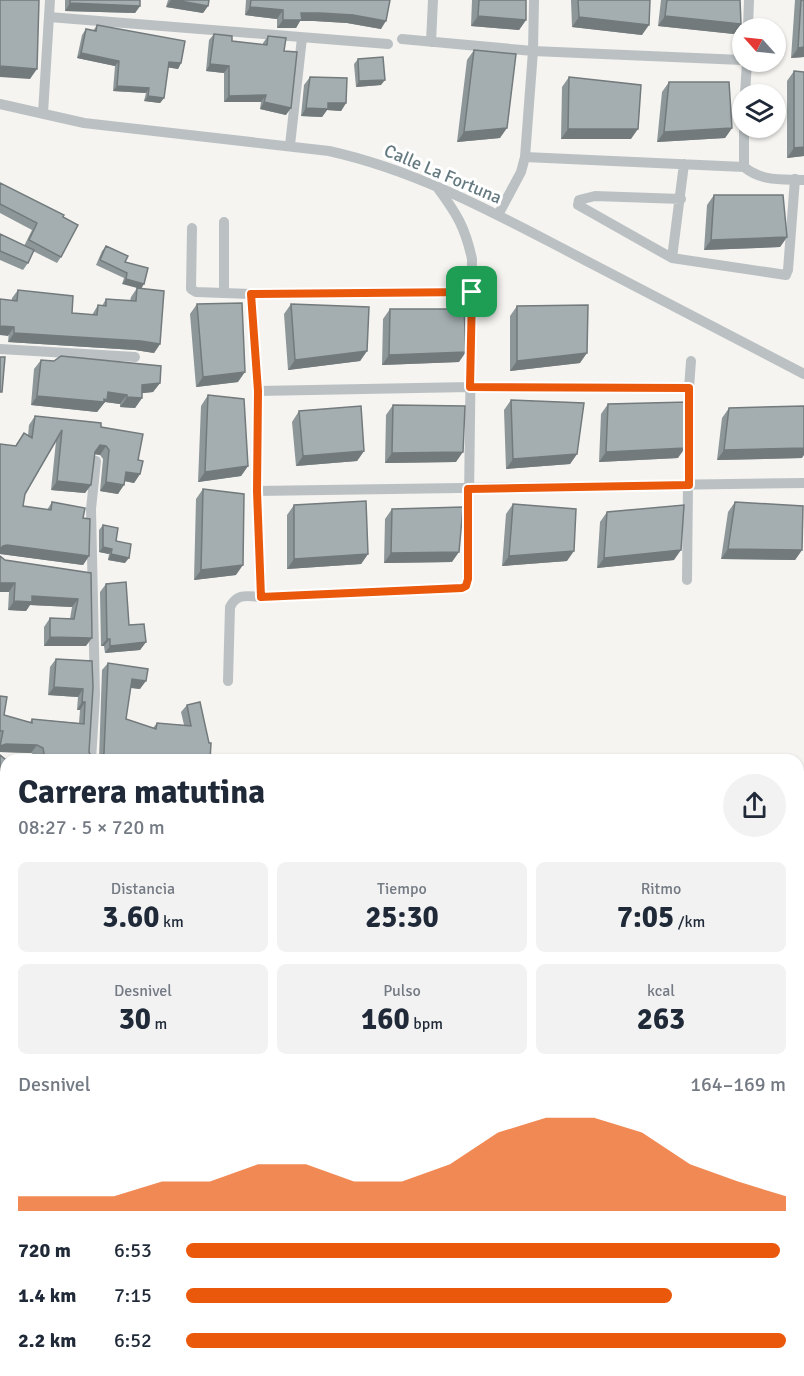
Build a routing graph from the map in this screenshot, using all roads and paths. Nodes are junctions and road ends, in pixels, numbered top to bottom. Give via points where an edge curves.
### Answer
1 (50, 0) edge
2 (433, 0) edge
3 (534, 0) edge
4 (749, 0) edge
5 (49, 17) junction
6 (748, 18) edge
7 (302, 38) junction
8 (402, 39) dead end
9 (431, 42) junction
10 (388, 44) dead end
11 (533, 51) junction
12 (732, 60) edge
13 (0, 104) edge
14 (43, 113) junction
15 (744, 138) edge
16 (290, 146) junction
17 (525, 157) junction
18 (684, 164) junction
19 (744, 167) junction
20 (800, 180) edge
21 (435, 184) junction
22 (681, 199) junction
23 (498, 215) junction
24 (224, 222) dead end
25 (192, 228) dead end
26 (672, 258) junction
27 (472, 292) junction
28 (224, 293) junction
29 (251, 294) junction
30 (0, 350) edge
31 (135, 357) dead end
32 (691, 361) dead end
33 (804, 374) edge
34 (470, 387) junction
35 (689, 388) junction
36 (258, 391) junction
37 (96, 461) edge
38 (804, 483) edge
39 (689, 485) junction
40 (468, 489) junction
41 (257, 491) junction
42 (687, 580) dead end
43 (261, 597) junction
44 (228, 681) dead end
45 (91, 754) edge

1 - 5 street
2 - 9 street
3 - 11 street
4 - 6 street
5 - 7 street
5 - 14 street
7 - 10 street
7 - 16 street
8 - 9 street
9 - 11 street
11 - 12 street
11 - 17 street
13 - 14 street, Calle La Fortuna
14 - 16 street, Calle La Fortuna via 84,123
15 - 19 street
16 - 21 street, Calle La Fortuna via 362,158
17 - 18 street
17 - 23 street
18 - 19 street
18 - 22 street
19 - 20 street via 767,179
20 - 26 street via 786,275
21 - 23 street, Calle La Fortuna
21 - 27 street via 467,235
22 - 26 street
22 - 26 street via 595,196 579,200 578,205
23 - 33 street, Calle La Fortuna
24 - 28 street
25 - 28 street via 191,289
27 - 29 street
27 - 34 street
28 - 29 street
29 - 36 street
30 - 31 street
32 - 35 street
34 - 35 street
34 - 36 street
34 - 40 street
35 - 39 street
36 - 41 street
37 - 45 street via 87,573 95,695
38 - 39 street
39 - 40 street
39 - 42 street
40 - 41 street
40 - 43 street via 466,586
41 - 43 street
43 - 44 street via 240,596 230,607

